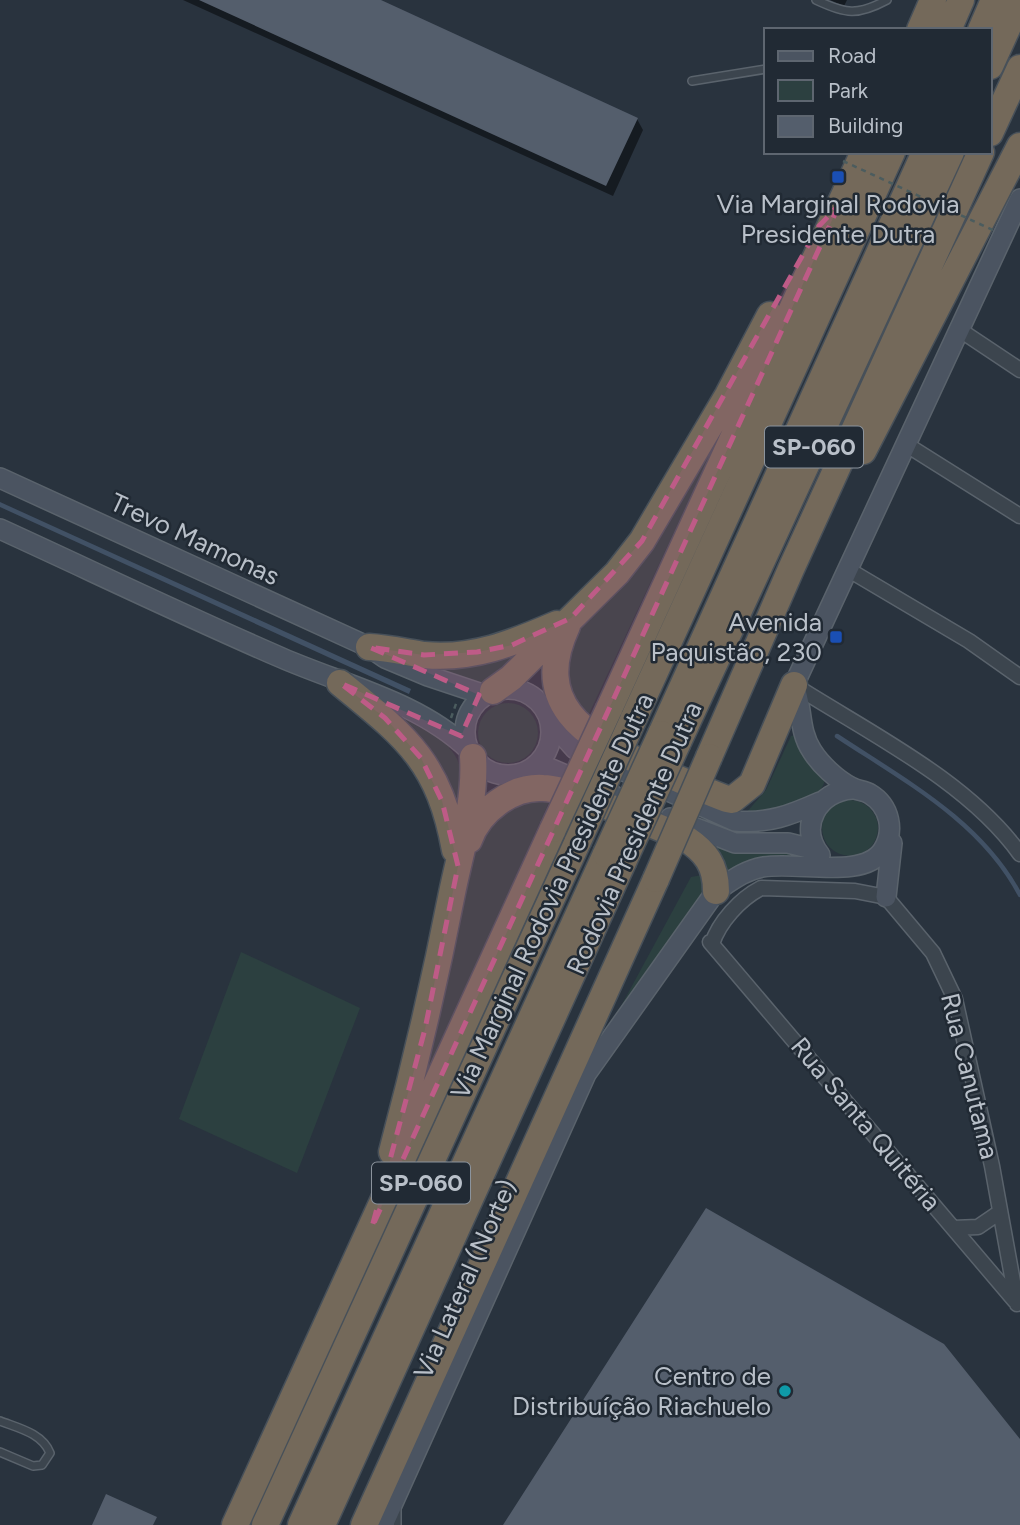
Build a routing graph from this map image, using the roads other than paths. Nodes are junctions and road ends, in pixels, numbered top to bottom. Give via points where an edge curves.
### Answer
1 (816, 0) edge
2 (887, 0) edge
3 (933, 0) edge
4 (961, 0) edge
5 (995, 0) edge
6 (1020, 0) edge
7 (921, 28) edge
8 (949, 28) edge
9 (982, 28) edge
10 (992, 62) edge
11 (1020, 68) edge
12 (764, 69) edge
13 (692, 81) dead end
14 (992, 129) edge
15 (1020, 146) edge
16 (891, 154) edge
17 (924, 154) edge
18 (950, 154) edge
19 (980, 154) edge
20 (853, 157) edge
21 (839, 205) junction
22 (1018, 211) edge
23 (960, 330) junction
24 (1020, 370) edge
25 (907, 445) junction
26 (0, 478) edge
27 (1020, 516) edge
28 (0, 529) edge
29 (791, 569) junction
30 (849, 570) junction
31 (571, 618) junction
32 (369, 647) junction
33 (1020, 677) edge
34 (340, 683) junction
35 (794, 685) junction
36 (489, 693) junction
37 (551, 722) junction
38 (669, 738) junction
39 (470, 753) junction
40 (529, 770) junction
41 (852, 789) junction
42 (820, 802) junction
43 (890, 832) junction
44 (816, 850) junction
45 (1020, 854) edge
46 (614, 858) junction
47 (834, 864) junction
48 (458, 866) junction
49 (716, 891) junction
50 (886, 897) junction
51 (1000, 1212) junction
52 (372, 1227) junction
53 (953, 1228) junction
54 (1018, 1306) edge
55 (0, 1421) edge
56 (0, 1452) edge
57 (396, 1497) junction
58 (235, 1525) edge
59 (265, 1525) edge
60 (301, 1525) edge
61 (322, 1525) edge
62 (364, 1525) edge
63 (383, 1525) edge
64 (397, 1525) edge

1 - 2 lane via 844,12 866,10
3 - 7 highway
4 - 8 highway
5 - 9 highway
6 - 10 highway
11 - 14 highway
12 - 13 lane
15 - 29 highway via 844,489
16 - 59 highway, Via Marginal Rodovia Presidente Dutra / SP-060, bridge
17 - 38 highway, Rodovia Presidente Dutra / SP-060
18 - 38 highway, Rodovia Presidente Dutra / SP-060
19 - 29 highway, Rodovia Presidente Dutra / SP-060
20 - 21 highway
21 - 31 highway via 819,226 729,395 642,541
21 - 52 highway, bridge
22 - 23 main road
23 - 24 street
23 - 25 main road
25 - 27 street
25 - 30 main road
26 - 32 main road, Trevo Mamonas
28 - 34 main road
29 - 62 highway, Rodovia Presidente Dutra / SP-060, bridge
30 - 33 street
30 - 35 main road
31 - 32 highway via 512,645 477,652 424,655
31 - 35 highway via 554,664 557,689 576,722 606,747 727,799 732,800 752,783
31 - 36 highway via 512,678
32 - 36 main road, Trevo Mamonas via 428,676
34 - 39 main road via 448,730
34 - 48 highway via 385,718 421,758 443,801
35 - 41 main road via 807,743
35 - 45 street via 975,805
36 - 37 main road via 510,688 531,695
36 - 39 main road via 468,714 465,731
37 - 40 main road via 545,755
37 - 42 main road via 575,749 735,821 785,818
38 - 46 highway, Rodovia Presidente Dutra / SP-060, bridge
39 - 40 main road via 495,773 513,775
39 - 48 highway via 472,790
40 - 44 main road via 549,768 735,844 788,843
41 - 42 main road
41 - 43 main road via 869,793 881,803
42 - 44 main road via 810,832
43 - 47 main road via 873,861 856,868
43 - 50 main road
44 - 47 main road
46 - 60 highway, Rodovia Presidente Dutra / SP-060
46 - 61 highway, Rodovia Presidente Dutra / SP-060
47 - 49 main road via 764,867
48 - 49 highway via 486,812 507,797 545,788 685,838 705,853 716,875
48 - 52 highway via 425,1029
49 - 57 main road, Via Lateral (Norte) via 586,1074
50 - 51 street, Rua Canutama via 933,953 956,999
50 - 53 street, Rua Santa Quitéria via 855,891 761,888 727,918 711,943
51 - 53 street via 978,1227
51 - 54 street, Rua Canutama
52 - 58 highway
53 - 54 street, Rua Santa Quitéria
55 - 56 lane via 38,1436 50,1453 42,1465 33,1466
57 - 63 main road, Via Lateral (Norte)
57 - 64 lane

